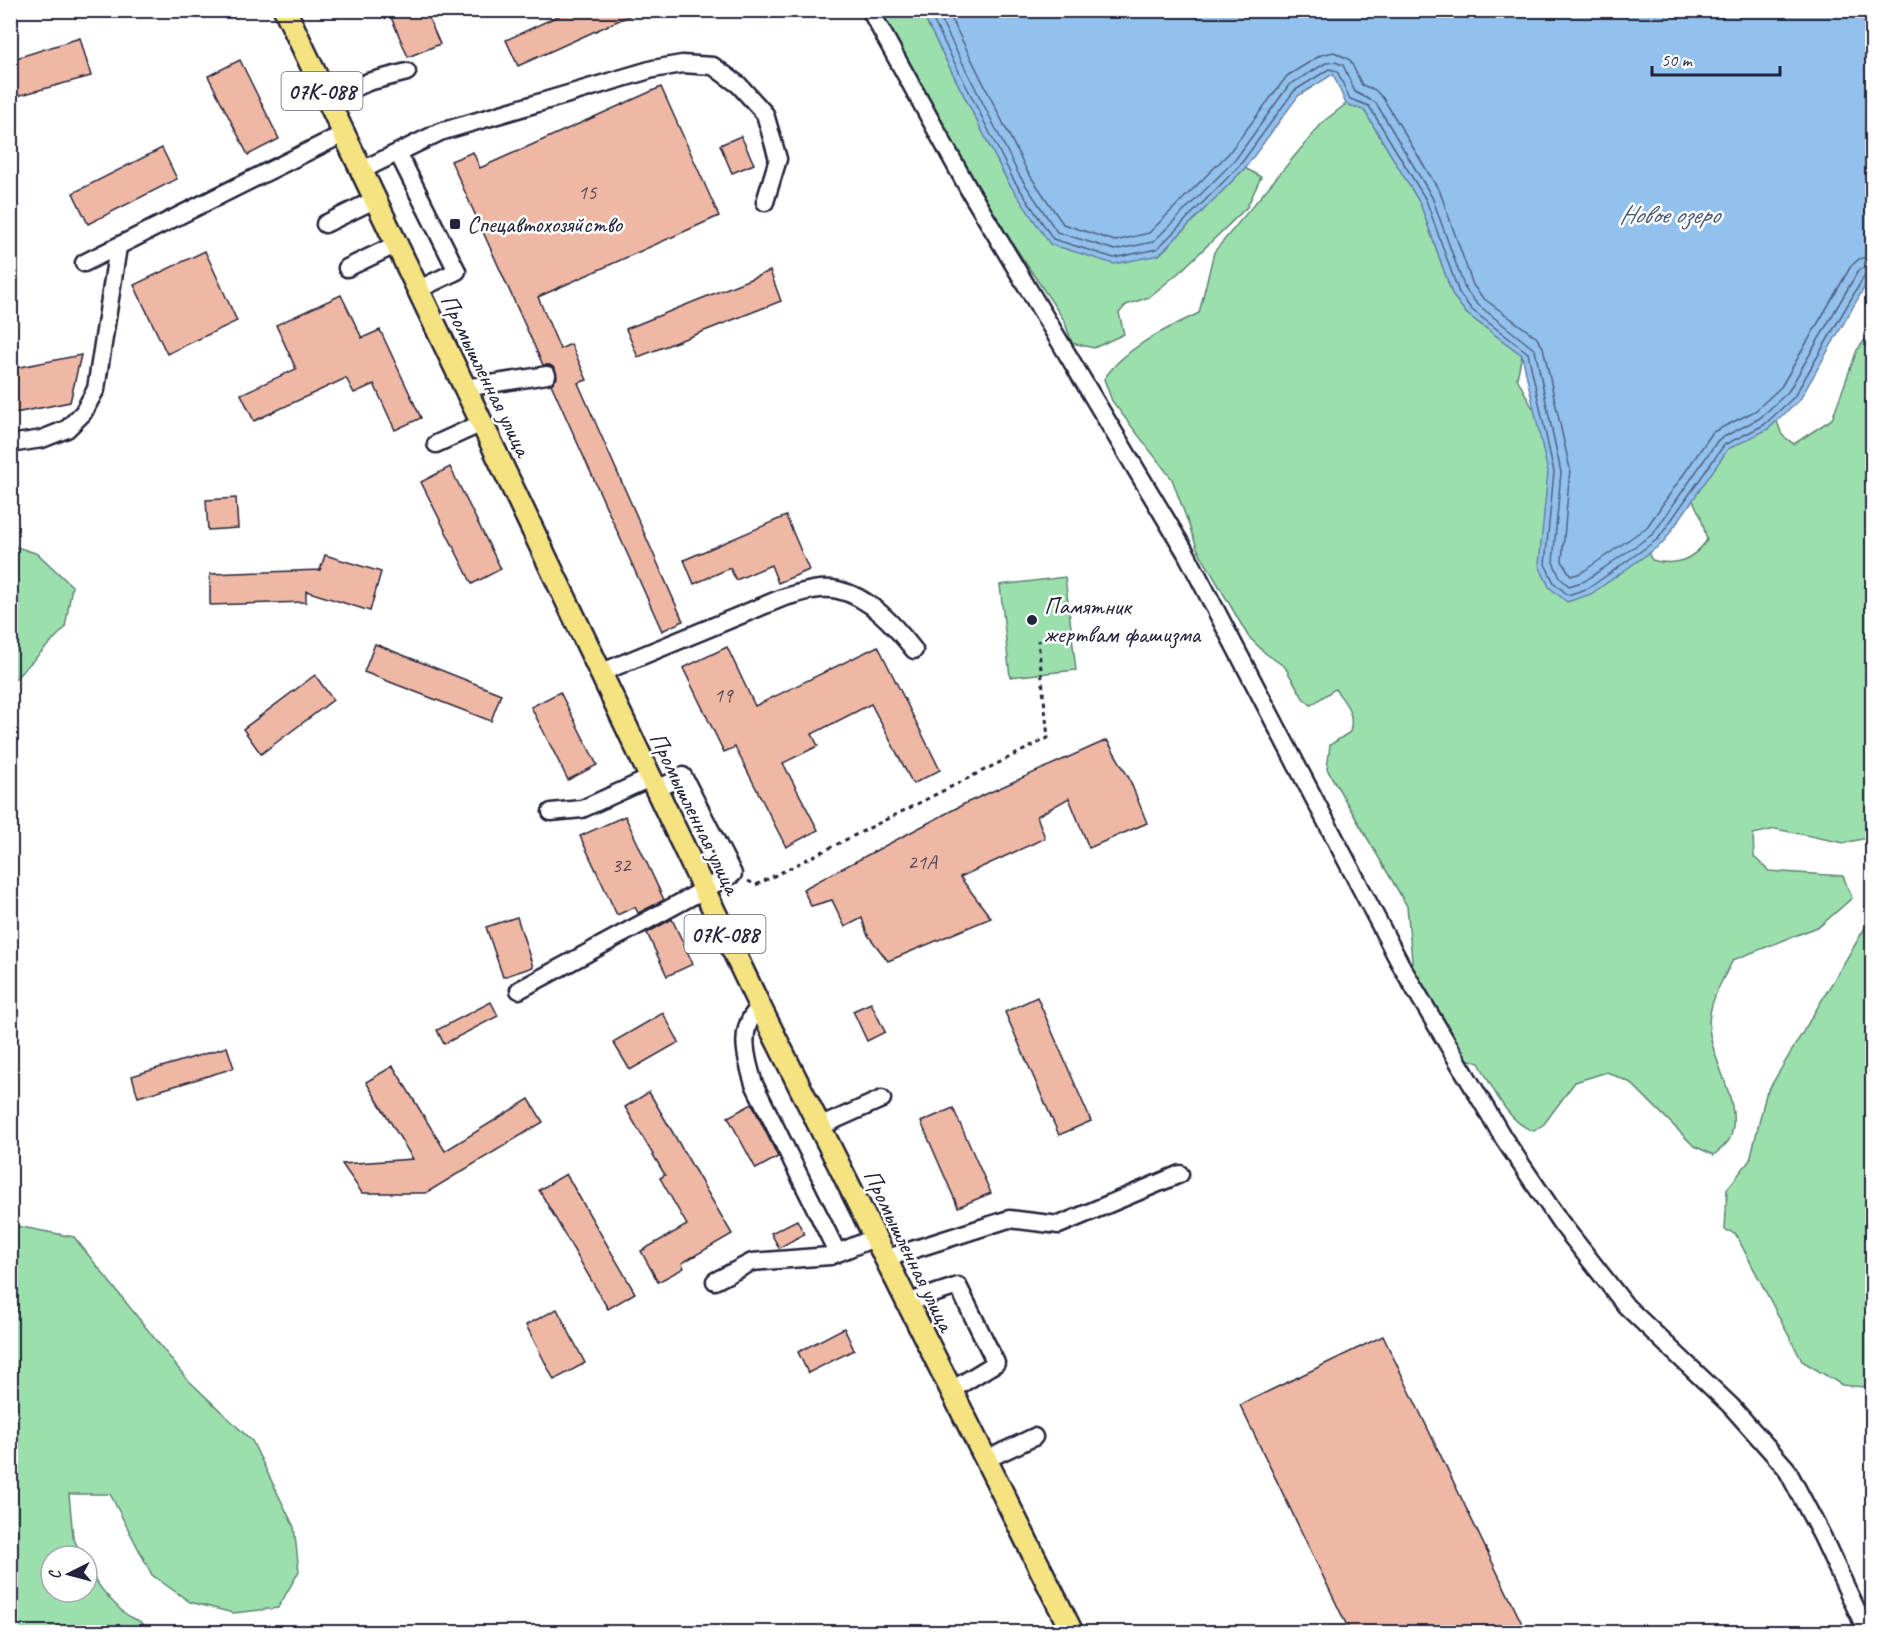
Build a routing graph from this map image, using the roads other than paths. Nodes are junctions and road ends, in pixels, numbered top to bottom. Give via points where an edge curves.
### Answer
1 (285, 10) edge
2 (870, 10) edge
3 (407, 72) dead end
4 (327, 101) junction
5 (343, 134) junction
6 (398, 153) junction
7 (360, 171) junction
8 (374, 201) junction
9 (765, 202) dead end
10 (326, 224) dead end
11 (395, 244) junction
12 (118, 247) junction
13 (84, 263) dead end
14 (347, 268) dead end
15 (417, 290) junction
16 (547, 375) dead end
17 (465, 387) junction
18 (482, 423) junction
19 (10, 444) edge
20 (435, 444) dead end
21 (914, 650) dead end
22 (600, 673) junction
23 (653, 784) junction
24 (550, 812) dead end
25 (704, 890) junction
26 (519, 990) dead end
27 (760, 1006) junction
28 (882, 1099) dead end
29 (819, 1127) junction
30 (1180, 1174) dead end
31 (874, 1238) junction
32 (837, 1252) junction
33 (884, 1259) junction
34 (716, 1281) dead end
35 (906, 1303) junction
36 (950, 1391) junction
37 (1034, 1437) dead end
38 (985, 1460) junction
39 (1072, 1632) edge
40 (1867, 1632) edge

1 - 4 main road, Промышленная улица / 07К-088
2 - 40 lane via 968,188 1186,553 1403,969 1504,1139 1561,1223 1626,1306 1731,1406 1786,1468
3 - 4 lane via 368,82
4 - 5 main road, Промышленная улица / 07К-088
5 - 7 main road, Промышленная улица / 07К-088
5 - 12 lane
6 - 7 lane
6 - 9 lane via 440,132 653,69 682,64 713,66 739,85 765,114 778,159
6 - 15 lane via 457,271
7 - 8 main road, Промышленная улица / 07К-088
8 - 10 lane
8 - 11 main road, Промышленная улица / 07К-088
11 - 14 lane
11 - 15 main road, Промышленная улица / 07К-088
12 - 13 lane
12 - 19 lane via 96,389 83,413 67,429 42,439
15 - 17 main road, Промышленная улица / 07К-088
16 - 17 lane
17 - 18 main road, Промышленная улица / 07К-088
18 - 20 lane
18 - 22 main road, Промышленная улица / 07К-088
21 - 22 lane via 890,620 860,600 838,590 813,590 782,597
22 - 23 main road, Промышленная улица / 07К-088
23 - 24 lane via 582,809
23 - 25 main road, Промышленная улица / 07К-088
23 - 25 lane via 683,776 733,874
25 - 26 lane
25 - 27 main road, Промышленная улица / 07К-088
27 - 29 main road, Промышленная улица / 07К-088
27 - 32 lane via 751,1014 744,1037 746,1059 754,1084
28 - 29 lane
29 - 31 main road, Промышленная улица / 07К-088
30 - 33 lane via 1059,1225 1009,1219
31 - 32 lane
31 - 33 main road, Промышленная улица / 07К-088
32 - 34 lane via 752,1262
33 - 35 main road, Промышленная улица / 07К-088
35 - 36 main road, Промышленная улица / 07К-088
35 - 36 lane via 958,1287 968,1306 996,1363
36 - 38 main road, Промышленная улица / 07К-088
37 - 38 lane
38 - 39 main road, Промышленная улица / 07К-088

